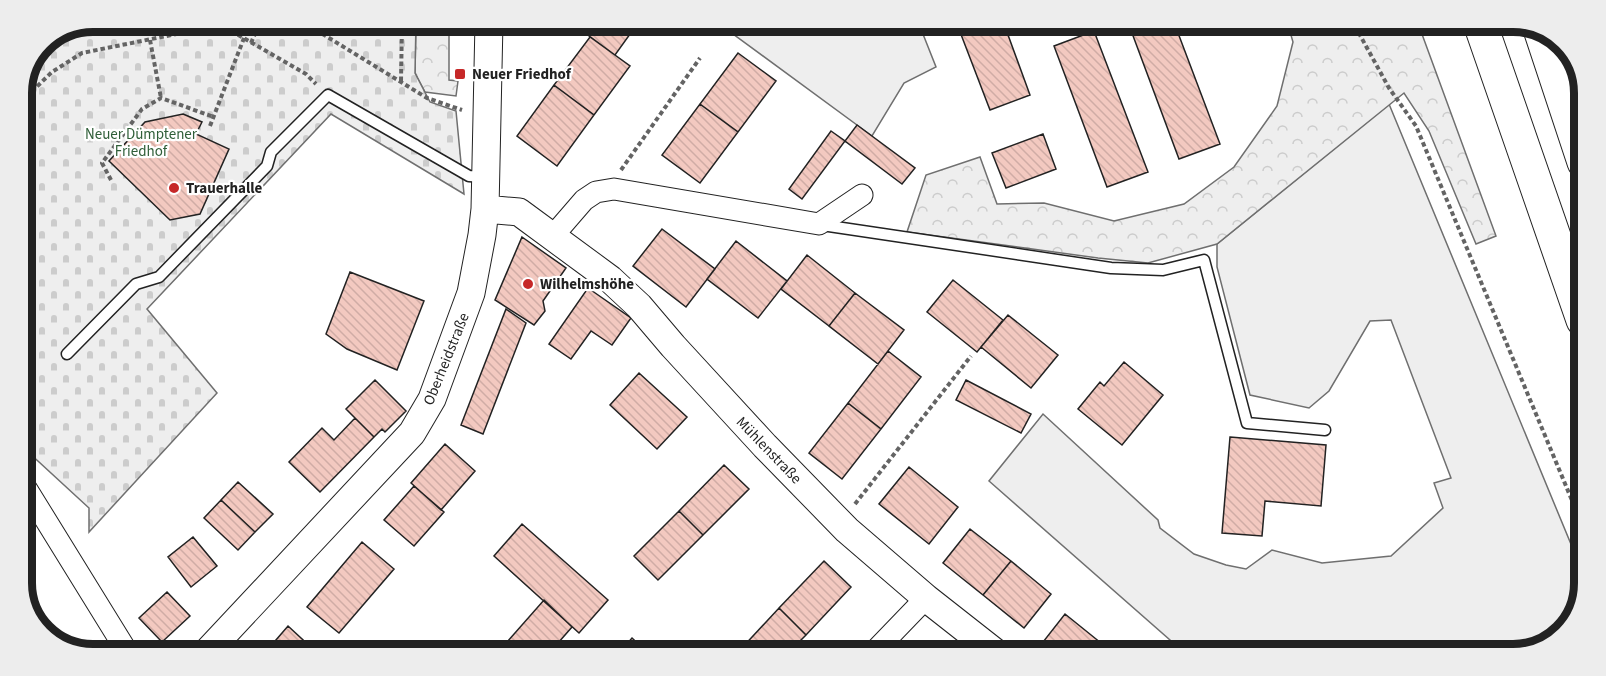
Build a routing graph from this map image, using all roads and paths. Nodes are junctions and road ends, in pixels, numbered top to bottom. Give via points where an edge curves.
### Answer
1 (190, 32) edge
2 (233, 32) edge
3 (256, 32) edge
4 (320, 32) edge
5 (402, 32) edge
6 (489, 32) edge
7 (1358, 32) edge
8 (1483, 32) edge
9 (244, 38) junction
10 (150, 40) junction
11 (1544, 40) edge
12 (251, 43) junction
13 (700, 58) dead end
14 (401, 81) junction
15 (32, 91) edge
16 (328, 94) junction
17 (161, 98) junction
18 (487, 113) junction
19 (214, 117) junction
20 (210, 126) dead end
21 (1574, 132) edge
22 (486, 177) junction
23 (111, 180) dead end
24 (614, 189) junction
25 (862, 195) dead end
26 (485, 209) junction
27 (819, 224) junction
28 (552, 237) junction
29 (1574, 297) edge
30 (67, 354) dead end
31 (971, 356) dead end
32 (1325, 430) dead end
33 (32, 498) edge
34 (1574, 505) edge
35 (840, 522) junction
36 (926, 598) junction
37 (122, 644) edge
38 (215, 644) edge
39 (882, 644) edge
40 (985, 644) edge

1 - 10 path
2 - 9 path
3 - 12 path
4 - 14 path
5 - 14 path
6 - 18 street, Oberheidstraße
7 - 34 path via 1416,126
8 - 29 highway
9 - 12 path
9 - 19 path
10 - 15 path via 82,53 52,72
10 - 17 path
11 - 21 highway
12 - 16 path via 306,74
13 - 24 path via 621,168
14 - 18 path via 427,98 460,110
16 - 22 lane via 469,176
16 - 30 lane via 271,152 267,166 159,277 136,284
17 - 19 path
17 - 23 path via 142,109 102,163
18 - 22 street, Oberheidstraße
19 - 20 path
22 - 26 street, Oberheidstraße
24 - 27 street
24 - 28 street via 596,192 584,200
25 - 27 street
26 - 28 street, Mühlenstraße via 519,212
26 - 38 street, Oberheidstraße via 471,293 432,399 412,433
27 - 32 lane via 1111,268 1163,270 1204,260 1247,423
28 - 35 street, Mühlenstraße via 610,279 639,306 746,426
31 - 35 path
33 - 37 street
35 - 36 street, Mühlenstraße
36 - 39 street
36 - 40 street, Mühlenstraße

